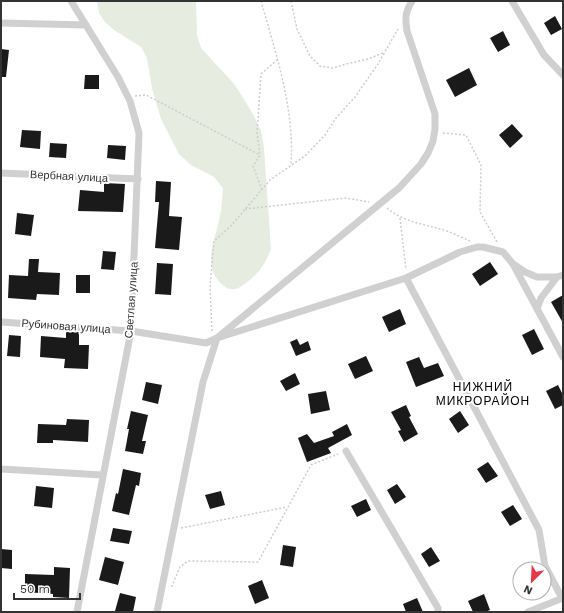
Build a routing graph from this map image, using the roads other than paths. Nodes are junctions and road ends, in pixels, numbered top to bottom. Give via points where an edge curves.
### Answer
1 (71, 1) edge
2 (412, 1) edge
3 (512, 1) edge
4 (1, 23) edge
5 (86, 25) junction
6 (563, 75) edge
7 (1, 173) edge
8 (138, 179) junction
9 (513, 264) junction
10 (560, 276) edge
11 (406, 278) junction
12 (537, 309) junction
13 (1, 322) edge
14 (131, 330) junction
15 (215, 339) junction
16 (563, 357) edge
17 (346, 451) road end
18 (1, 469) edge
19 (102, 475) junction
20 (563, 598) edge
21 (77, 612) edge
22 (157, 612) edge
23 (438, 612) edge
24 (528, 612) edge

1 - 5 street, Светлая улица
2 - 15 street via 405,18 435,114 434,132 428,153 399,188
3 - 6 street via 544,55
4 - 5 street
5 - 8 street, Светлая улица via 130,101 139,134
7 - 8 street, Вербная улица
8 - 14 street, Светлая улица
9 - 10 street via 537,277
9 - 11 street, Рубиновая улица via 503,252 483,246 460,252
9 - 12 street
10 - 12 street via 541,298
11 - 15 street, Рубиновая улица
11 - 20 street via 539,530 545,566
12 - 16 street
13 - 14 street, Рубиновая улица
14 - 15 street, Рубиновая улица via 194,342 206,343
14 - 19 street, Светлая улица
15 - 22 street via 203,382
17 - 23 street
18 - 19 street
19 - 21 street, Светлая улица
20 - 24 street

